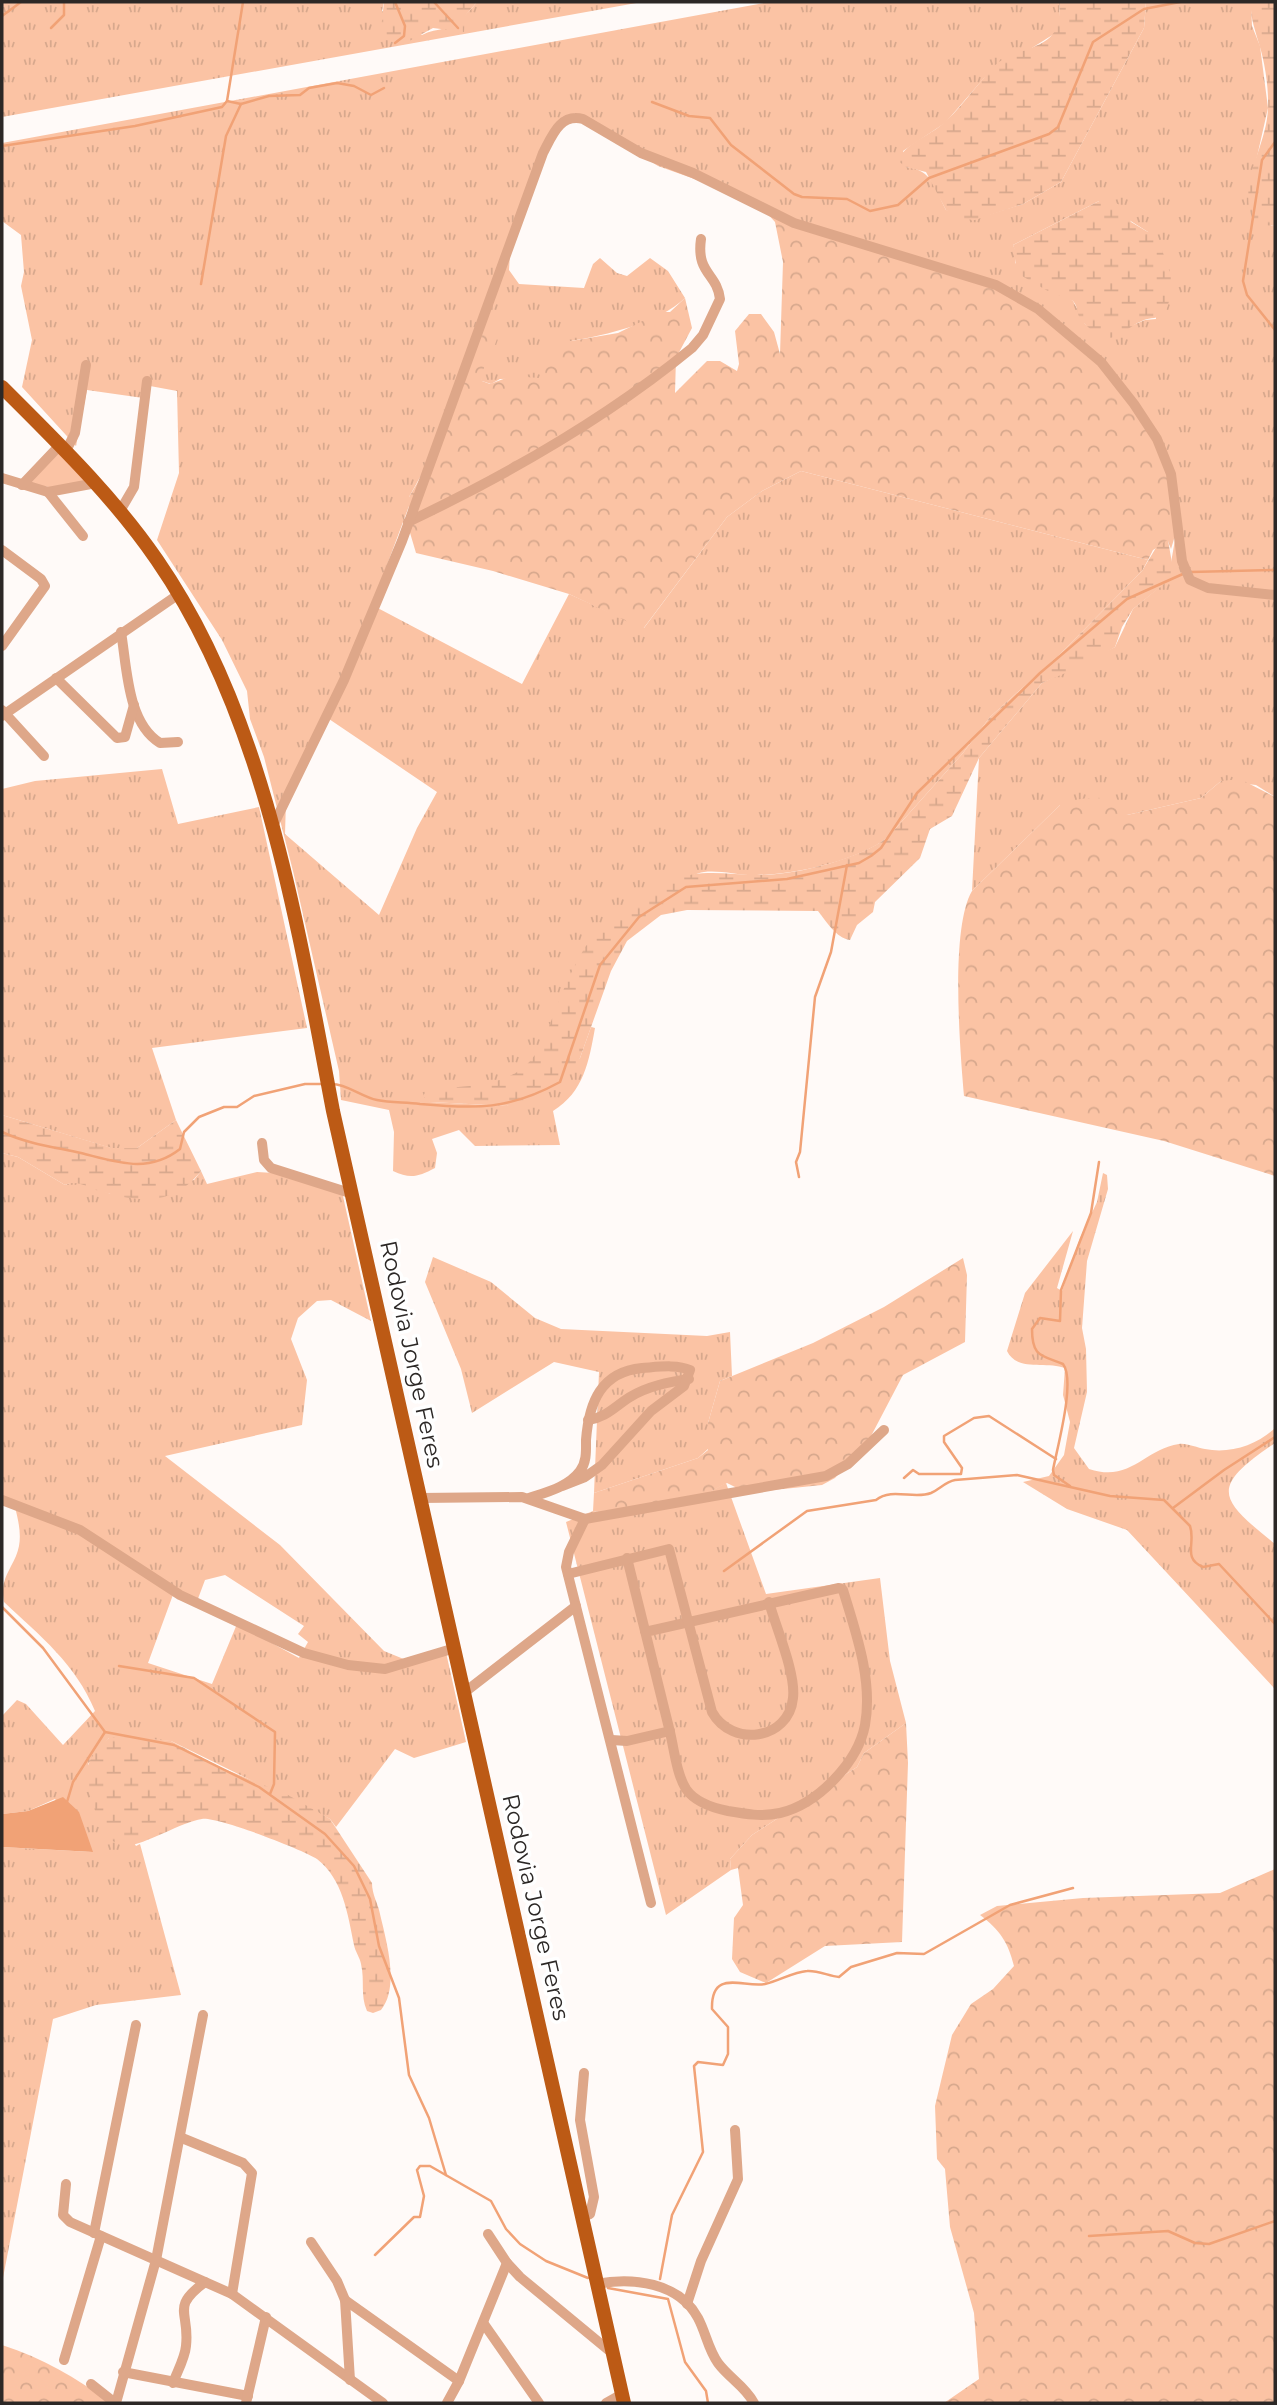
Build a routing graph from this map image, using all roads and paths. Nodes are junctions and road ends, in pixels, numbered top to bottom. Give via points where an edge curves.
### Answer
1 (701, 239) dead end
2 (86, 365) dead end
3 (147, 381) dead end
4 (2, 387) edge
5 (63, 448) junction
6 (2, 478) edge
7 (96, 483) junction
8 (22, 485) junction
9 (48, 492) junction
10 (120, 511) junction
11 (408, 522) junction
12 (83, 536) dead end
13 (2, 550) edge
14 (179, 594) junction
15 (1275, 595) edge
16 (121, 632) junction
17 (2, 646) edge
18 (56, 678) junction
19 (134, 705) junction
20 (4, 713) edge
21 (178, 742) dead end
22 (44, 756) dead end
23 (272, 828) junction
24 (262, 1143) dead end
25 (353, 1194) junction
26 (689, 1379) junction
27 (587, 1420) junction
28 (884, 1430) dead end
29 (562, 1486) junction
30 (420, 1498) junction
31 (528, 1498) junction
32 (2, 1500) edge
33 (585, 1519) junction
34 (627, 1559) junction
35 (568, 1574) junction
36 (769, 1602) junction
37 (576, 1606) junction
38 (690, 1621) junction
39 (645, 1632) junction
40 (455, 1648) junction
41 (464, 1692) junction
42 (670, 1731) junction
43 (612, 1740) junction
44 (651, 1903) dead end
45 (203, 2015) dead end
46 (136, 2025) dead end
47 (584, 2073) dead end
48 (735, 2130) dead end
49 (181, 2138) junction
50 (66, 2184) dead end
51 (582, 2217) junction
52 (97, 2234) junction
53 (488, 2234) dead end
54 (311, 2242) dead end
55 (156, 2260) junction
56 (507, 2263) junction
57 (205, 2282) junction
58 (596, 2284) junction
59 (232, 2294) junction
60 (345, 2300) junction
61 (687, 2304) junction
62 (266, 2317) junction
63 (484, 2323) junction
64 (612, 2353) junction
65 (64, 2360) dead end
66 (123, 2372) junction
67 (350, 2380) junction
68 (459, 2381) junction
69 (173, 2383) junction
70 (90, 2384) dead end
71 (623, 2398) edge
72 (247, 2400) edge
73 (116, 2403) edge
74 (383, 2403) edge
75 (447, 2403) edge
76 (539, 2403) edge
77 (606, 2403) edge
78 (754, 2403) edge

1 - 11 street via 700,262 720,299 704,335 692,348 607,410 469,492
2 - 5 street via 75,433
3 - 10 street via 134,487
4 - 5 main road, Rodovia Jorge Feres
5 - 7 main road, Rodovia Jorge Feres
5 - 8 street
6 - 8 street
7 - 9 street
7 - 10 main road, Rodovia Jorge Feres
8 - 9 street
9 - 12 street
10 - 14 main road, Rodovia Jorge Feres
11 - 15 street via 543,153 558,125 577,117 641,153 783,218 996,285 1038,309 1101,362 1157,439 1171,474 1182,561 1190,580 1209,587
11 - 23 street via 344,680
13 - 17 street via 45,586
14 - 16 street
14 - 23 main road, Rodovia Jorge Feres via 237,716
16 - 18 street
16 - 19 street
18 - 19 street via 119,738 125,737
18 - 20 street
19 - 21 street via 149,736 160,743
20 - 22 street
23 - 25 main road, Rodovia Jorge Feres
24 - 25 street via 264,1160 271,1168
25 - 30 main road, Rodovia Jorge Feres
26 - 27 street via 649,1388 608,1415
26 - 27 street via 690,1370 684,1367 616,1374 599,1391
26 - 29 street via 642,1419 602,1465
27 - 29 street via 583,1466
28 - 33 street via 848,1464 826,1476
29 - 31 street
30 - 31 street
30 - 40 main road, Rodovia Jorge Feres
31 - 33 street
32 - 40 street via 80,1530 180,1595 304,1653 358,1667 385,1668
33 - 35 street via 567,1557
34 - 35 street
34 - 38 street via 668,1549
34 - 39 street
35 - 37 street
36 - 38 street
36 - 38 street via 793,1700 784,1720 759,1735 737,1734 719,1725
36 - 42 street via 831,1588 843,1590 867,1688 865,1727 847,1764 826,1786 783,1812 723,1810 693,1796 682,1779
37 - 41 street
37 - 43 street
38 - 39 street
39 - 42 street
40 - 41 main road, Rodovia Jorge Feres
41 - 51 main road, Rodovia Jorge Feres
42 - 43 street
43 - 44 street
45 - 49 street
46 - 52 street
47 - 51 street via 580,2120 594,2197 590,2214
48 - 61 street via 738,2179
49 - 55 street
49 - 59 street via 243,2163 252,2173
50 - 52 street via 65,2219
51 - 58 main road, Rodovia Jorge Feres
52 - 55 street
52 - 65 street
53 - 56 street
54 - 60 street
55 - 57 street
55 - 66 street
56 - 63 street
56 - 64 street
57 - 59 street
57 - 69 street via 187,2295 183,2309 186,2346
58 - 61 street via 647,2283
58 - 64 main road, Rodovia Jorge Feres
59 - 62 street
60 - 67 street
60 - 68 street
61 - 78 street via 718,2364
62 - 67 street
62 - 72 street
63 - 68 street
63 - 76 street
64 - 71 main road, Rodovia Jorge Feres
66 - 69 street
66 - 73 street
67 - 74 street
68 - 75 street
69 - 72 street
70 - 73 street
71 - 77 street

